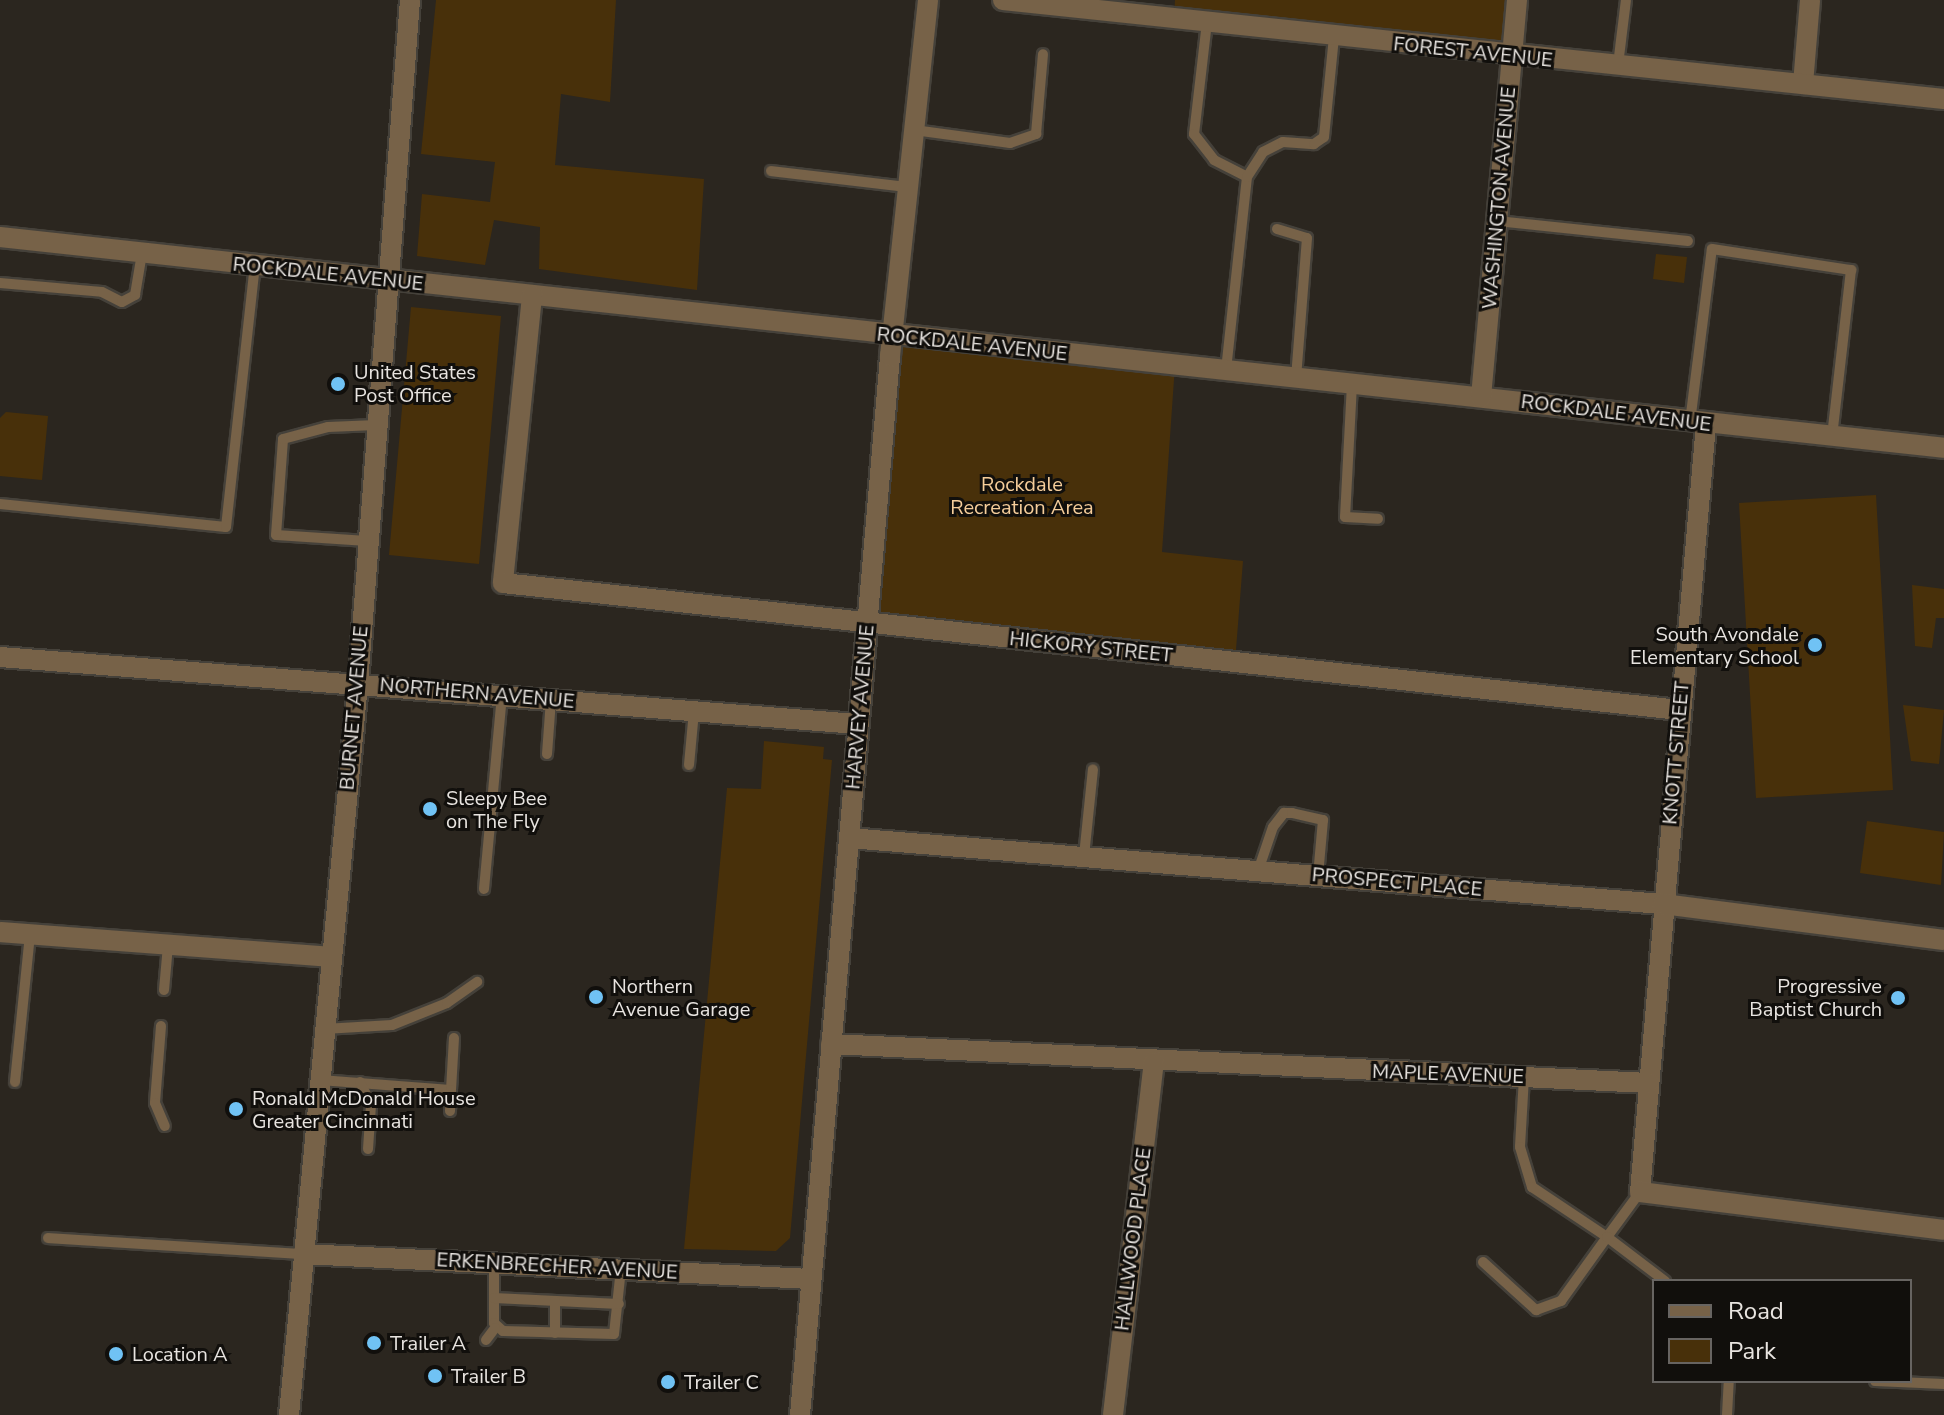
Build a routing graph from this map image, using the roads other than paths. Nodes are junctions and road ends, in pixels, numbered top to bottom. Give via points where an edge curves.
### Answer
1 (410, 0) edge
2 (928, 0) edge
3 (1003, 0) edge
4 (1517, 0) edge
5 (1626, 0) edge
6 (1810, 0) edge
7 (1207, 22) junction
8 (1334, 36) junction
9 (1043, 54) dead end
10 (1512, 56) junction
11 (1617, 67) junction
12 (1803, 84) junction
13 (1944, 99) edge
14 (914, 130) junction
15 (771, 171) dead end
16 (1247, 177) junction
17 (908, 187) junction
18 (1497, 221) junction
19 (1277, 229) dead end
20 (0, 237) edge
21 (1688, 241) dead end
22 (142, 253) junction
23 (255, 266) junction
24 (386, 280) junction
25 (0, 283) edge
26 (532, 296) junction
27 (892, 336) junction
28 (1226, 370) junction
29 (1296, 378) junction
30 (1352, 384) junction
31 (1481, 397) junction
32 (1698, 423) junction
33 (376, 425) junction
34 (1832, 436) junction
35 (1944, 448) edge
36 (0, 504) edge
37 (1378, 519) dead end
38 (367, 541) junction
39 (866, 622) junction
40 (0, 657) edge
41 (358, 684) junction
42 (502, 695) junction
43 (551, 699) junction
44 (1679, 710) junction
45 (694, 711) junction
46 (858, 724) junction
47 (547, 754) dead end
48 (689, 765) dead end
49 (1093, 769) dead end
50 (849, 838) junction
51 (1084, 856) junction
52 (1258, 871) junction
53 (1318, 876) junction
54 (484, 889) dead end
55 (1663, 904) junction
56 (0, 932) edge
57 (30, 934) junction
58 (1944, 940) edge
59 (168, 945) junction
60 (329, 957) junction
61 (477, 982) dead end
62 (164, 990) dead end
63 (161, 1026) dead end
64 (322, 1029) junction
65 (454, 1038) dead end
66 (831, 1044) junction
67 (1154, 1062) junction
68 (1524, 1077) junction
69 (318, 1080) junction
70 (15, 1082) dead end
71 (360, 1082) junction
72 (1649, 1083) junction
73 (451, 1090) junction
74 (450, 1111) dead end
75 (165, 1126) dead end
76 (368, 1149) dead end
77 (1640, 1192) junction
78 (1944, 1230) edge
79 (1607, 1237) junction
80 (48, 1238) dead end
81 (303, 1254) junction
82 (1483, 1262) dead end
83 (494, 1263) junction
84 (621, 1269) junction
85 (811, 1279) junction
86 (1662, 1279) edge
87 (494, 1298) junction
88 (555, 1301) junction
89 (619, 1304) junction
90 (495, 1328) junction
91 (555, 1333) junction
92 (486, 1340) dead end
93 (1729, 1383) edge
94 (1912, 1383) edge
95 (1944, 1384) edge
96 (289, 1415) edge
97 (800, 1415) edge
98 (1113, 1415) edge
99 (1727, 1415) edge

1 - 24 street, BURNET AVENUE
2 - 14 street, HARVEY AVENUE
3 - 7 street, FOREST AVENUE
4 - 10 street, WASHINGTON AVENUE
5 - 11 lane
6 - 12 street
7 - 8 street, FOREST AVENUE
7 - 16 lane via 1194,134 1214,160
8 - 10 street, FOREST AVENUE
8 - 16 lane via 1324,137 1314,144 1283,142 1263,152
9 - 14 lane via 1036,134 1010,143
10 - 11 street, FOREST AVENUE
10 - 18 street, WASHINGTON AVENUE
11 - 12 street, FOREST AVENUE
12 - 13 street, FOREST AVENUE
14 - 17 street, HARVEY AVENUE
15 - 17 lane
16 - 28 lane
17 - 27 street, HARVEY AVENUE
18 - 21 lane
18 - 31 street, WASHINGTON AVENUE
19 - 29 lane via 1307,238
20 - 22 street, ROCKDALE AVENUE
22 - 23 street, ROCKDALE AVENUE
22 - 25 lane via 135,295 122,302 102,292
23 - 24 street, ROCKDALE AVENUE
23 - 36 lane via 226,527
24 - 26 street, ROCKDALE AVENUE
24 - 33 street, BURNET AVENUE
26 - 27 street, ROCKDALE AVENUE
26 - 39 street, HICKORY STREET via 503,583
27 - 28 street, ROCKDALE AVENUE
27 - 39 street, HARVEY AVENUE
28 - 29 street, ROCKDALE AVENUE
29 - 30 street, ROCKDALE AVENUE
30 - 31 street, ROCKDALE AVENUE
30 - 37 lane via 1345,517
31 - 32 street, ROCKDALE AVENUE
32 - 34 street, ROCKDALE AVENUE
32 - 34 lane via 1712,249 1851,270
32 - 44 street, KNOTT STREET
33 - 38 street, BURNET AVENUE
33 - 38 lane via 328,427 283,439 276,535
34 - 35 street, ROCKDALE AVENUE
38 - 41 street, BURNET AVENUE
39 - 44 street, HICKORY STREET
39 - 46 street, HARVEY AVENUE
40 - 41 street, NORTHERN AVENUE
41 - 42 street, NORTHERN AVENUE
41 - 60 street, BURNET AVENUE
42 - 43 street, NORTHERN AVENUE
42 - 54 lane
43 - 45 street, NORTHERN AVENUE
43 - 47 lane
44 - 55 street, KNOTT STREET
45 - 46 street, NORTHERN AVENUE
45 - 48 lane
46 - 50 street, HARVEY AVENUE
49 - 51 lane
50 - 51 street, PROSPECT PLACE
50 - 66 street, HARVEY AVENUE
51 - 52 street, PROSPECT PLACE
52 - 53 street, PROSPECT PLACE
52 - 53 lane via 1273,827 1284,813 1292,813 1323,820
53 - 55 street, PROSPECT PLACE
55 - 58 street, PROSPECT PLACE
55 - 72 street, KNOTT STREET
56 - 57 street
57 - 59 street
57 - 70 lane
59 - 60 street
59 - 62 lane
60 - 64 street, BURNET AVENUE
61 - 64 lane via 447,1003 392,1025
63 - 75 lane via 155,1103
64 - 69 street, BURNET AVENUE
65 - 73 lane
66 - 67 street, MAPLE AVENUE
66 - 85 street, HARVEY AVENUE
67 - 68 street, MAPLE AVENUE
67 - 98 street, HALLWOOD PLACE
68 - 72 street, MAPLE AVENUE
68 - 79 lane via 1520,1147 1532,1187
69 - 71 lane
69 - 81 street, BURNET AVENUE
71 - 73 lane
71 - 76 lane via 371,1105
72 - 77 street
73 - 74 lane
77 - 78 street
77 - 79 lane
79 - 82 lane via 1561,1301 1536,1310
79 - 86 lane
80 - 81 lane
81 - 83 street, ERKENBRECHER AVENUE
81 - 96 street, BURNET AVENUE
83 - 84 street, ERKENBRECHER AVENUE
83 - 87 lane
84 - 85 street, ERKENBRECHER AVENUE
84 - 89 lane
85 - 97 street, HARVEY AVENUE
87 - 88 lane
87 - 90 lane
88 - 89 lane
88 - 91 lane
89 - 91 lane via 614,1334
90 - 91 lane
90 - 92 lane
93 - 99 lane
94 - 95 lane

